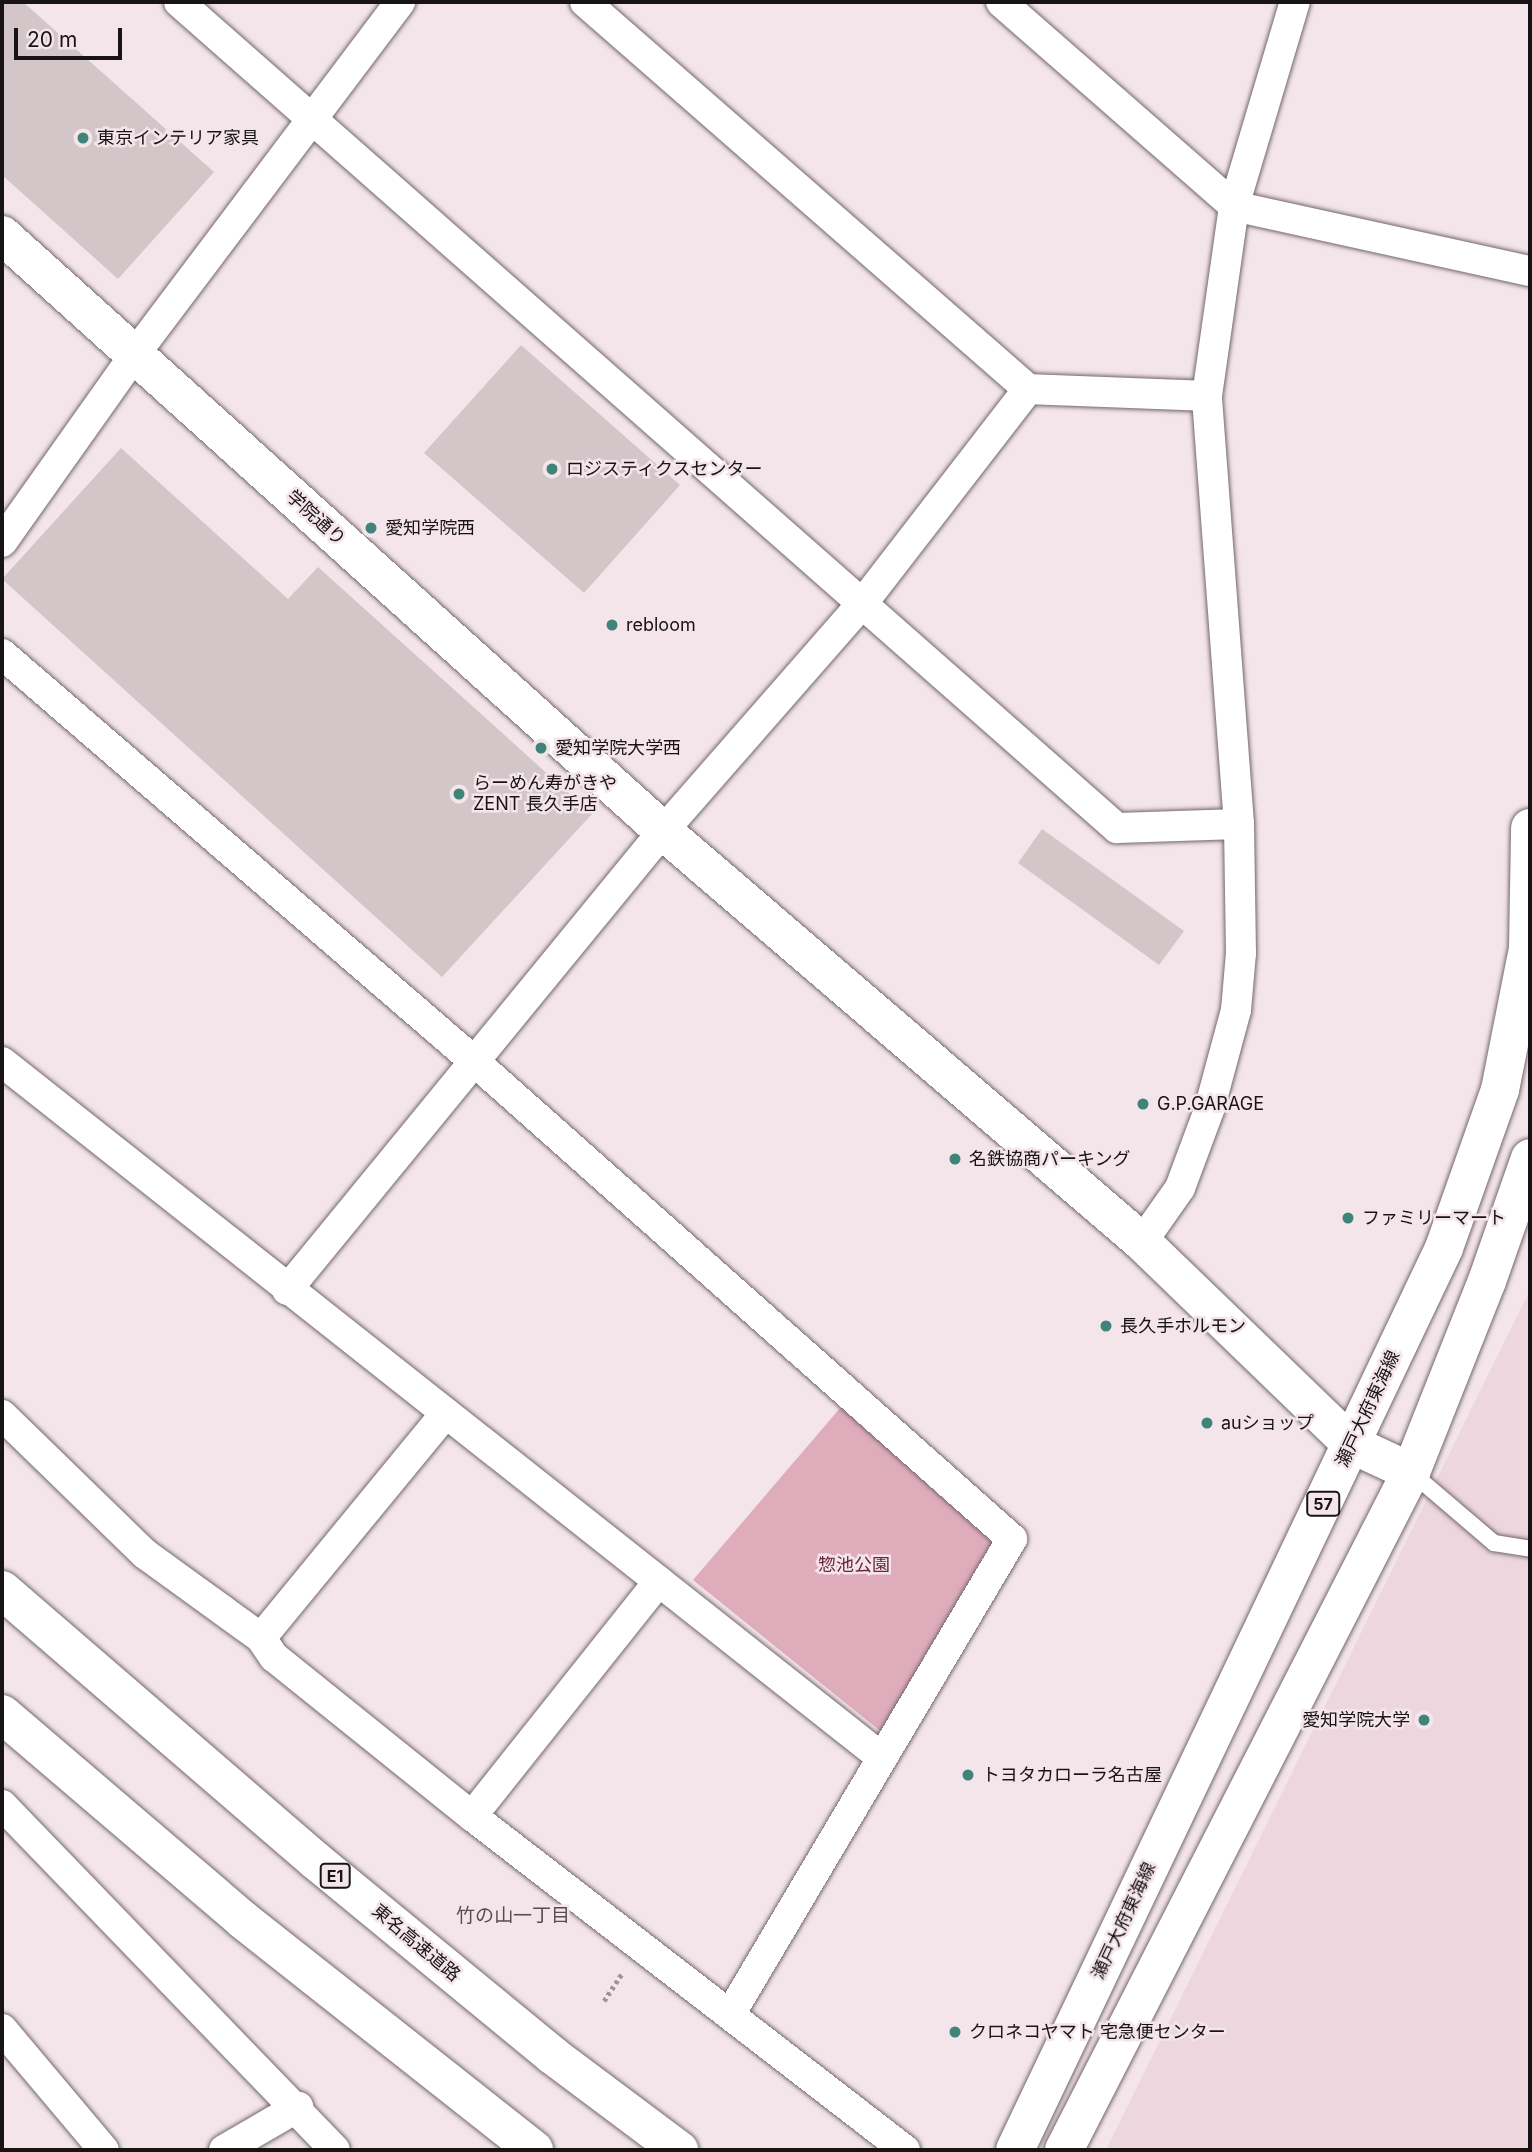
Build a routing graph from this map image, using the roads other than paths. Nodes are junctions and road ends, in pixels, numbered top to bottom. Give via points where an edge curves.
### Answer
1 (179, 2) edge
2 (400, 2) edge
3 (585, 2) edge
4 (1001, 2) edge
5 (1295, 2) edge
6 (313, 118) junction
7 (1234, 206) junction
8 (2, 235) edge
9 (1530, 271) edge
10 (135, 354) junction
11 (1028, 390) junction
12 (1207, 396) junction
13 (2, 542) edge
14 (862, 604) junction
15 (2, 654) edge
16 (1239, 824) junction
17 (1530, 828) edge
18 (663, 831) junction
19 (2, 1062) edge
20 (475, 1062) junction
21 (1530, 1158) edge
22 (1142, 1242) junction
23 (287, 1290) junction
24 (446, 1413) junction
25 (2, 1415) edge
26 (1351, 1444) junction
27 (1411, 1472) junction
28 (1530, 1549) edge
29 (659, 1581) junction
30 (2, 1590) edge
31 (261, 1638) junction
32 (2, 1714) edge
33 (881, 1757) junction
34 (2, 1805) edge
35 (472, 1816) junction
36 (731, 2013) junction
37 (2, 2029) edge
38 (298, 2107) junction
39 (104, 2150) edge
40 (224, 2150) edge
41 (335, 2150) edge
42 (534, 2150) edge
43 (679, 2150) edge
44 (905, 2150) edge
45 (1014, 2150) edge
46 (1064, 2150) edge

1 - 6 street
2 - 6 street
3 - 11 street
4 - 7 street
5 - 7 street
6 - 10 street
6 - 14 street
7 - 9 street
7 - 12 street
8 - 10 main road, 学院通り
10 - 13 street
10 - 18 main road, 学院通り
11 - 12 street
11 - 14 street
12 - 16 street
14 - 16 street via 1117,828
14 - 18 street
15 - 20 street
16 - 22 street via 1241,954 1236,1010 1209,1110 1180,1188
17 - 26 main road, 瀬戸大府東海線 / 57 via 1528,948 1500,1090 1444,1248
18 - 20 street
18 - 22 main road, 学院通り
19 - 23 street
20 - 23 street
20 - 33 street via 1012,1539
21 - 27 main road
22 - 26 main road, 学院通り
23 - 24 street via 415,1384
24 - 29 street
24 - 31 street
25 - 31 street via 145,1554
26 - 27 main road, 学院通り
26 - 45 main road, 瀬戸大府東海線 / 57
27 - 28 lane via 1494,1543
27 - 46 main road
29 - 33 street
29 - 35 street
30 - 43 main road, 東名高速道路 / E1 via 348,1887 552,2055
31 - 35 street via 274,1657
32 - 42 main road via 243,1920
33 - 36 street
34 - 38 street
35 - 36 street
36 - 44 street
37 - 39 street
38 - 40 street
38 - 41 street

